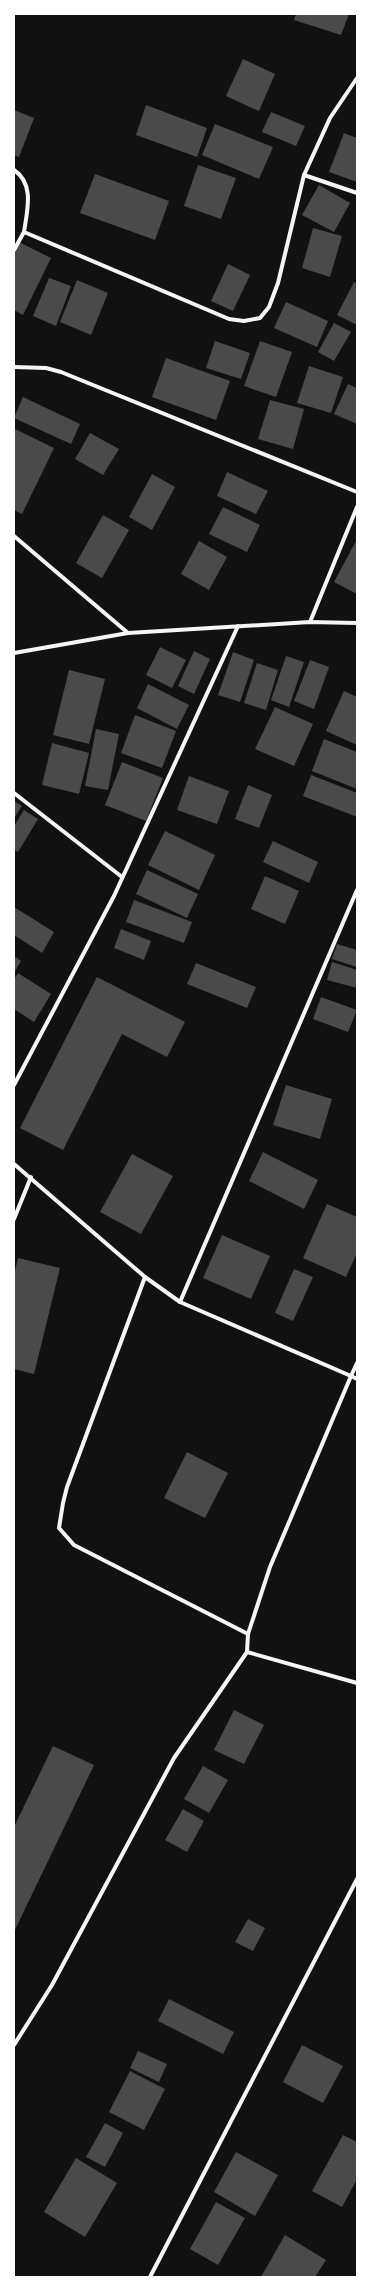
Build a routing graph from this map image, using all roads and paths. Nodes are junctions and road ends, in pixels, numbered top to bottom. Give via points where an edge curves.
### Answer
1 (357, 78) edge
2 (14, 170) edge
3 (304, 175) junction
4 (357, 193) edge
5 (24, 232) junction
6 (14, 250) edge
7 (14, 367) edge
8 (357, 492) edge
9 (357, 506) edge
10 (14, 536) edge
11 (310, 622) junction
12 (357, 623) edge
13 (238, 626) junction
14 (128, 632) junction
15 (14, 653) edge
16 (14, 793) edge
17 (122, 877) junction
18 (357, 890) edge
19 (14, 1085) edge
20 (14, 1164) edge
21 (31, 1177) junction
22 (14, 1219) edge
23 (144, 1277) junction
24 (180, 1302) junction
25 (357, 1364) edge
26 (351, 1376) junction
27 (357, 1379) edge
28 (248, 1634) junction
29 (247, 1652) junction
30 (357, 1683) edge
31 (357, 1879) edge
32 (14, 2045) edge
33 (150, 2277) edge

1 - 3 street via 330,118
2 - 5 street via 27,187 29,200
3 - 4 street
3 - 5 street via 278,283 269,307 260,318 244,321 229,319
5 - 6 street
7 - 8 street via 46,368 61,372
9 - 11 street
10 - 14 street
11 - 12 street
11 - 13 street
13 - 14 street
13 - 17 street
14 - 15 street
16 - 17 street
17 - 19 street
18 - 24 street
20 - 21 street
21 - 22 street
21 - 23 street
23 - 24 street
23 - 28 street via 67,1487 60,1528 74,1545
24 - 26 street
25 - 26 street
26 - 27 street
26 - 28 street via 270,1567
28 - 29 street
29 - 30 street
29 - 32 street via 174,1758 52,1985
31 - 33 street

